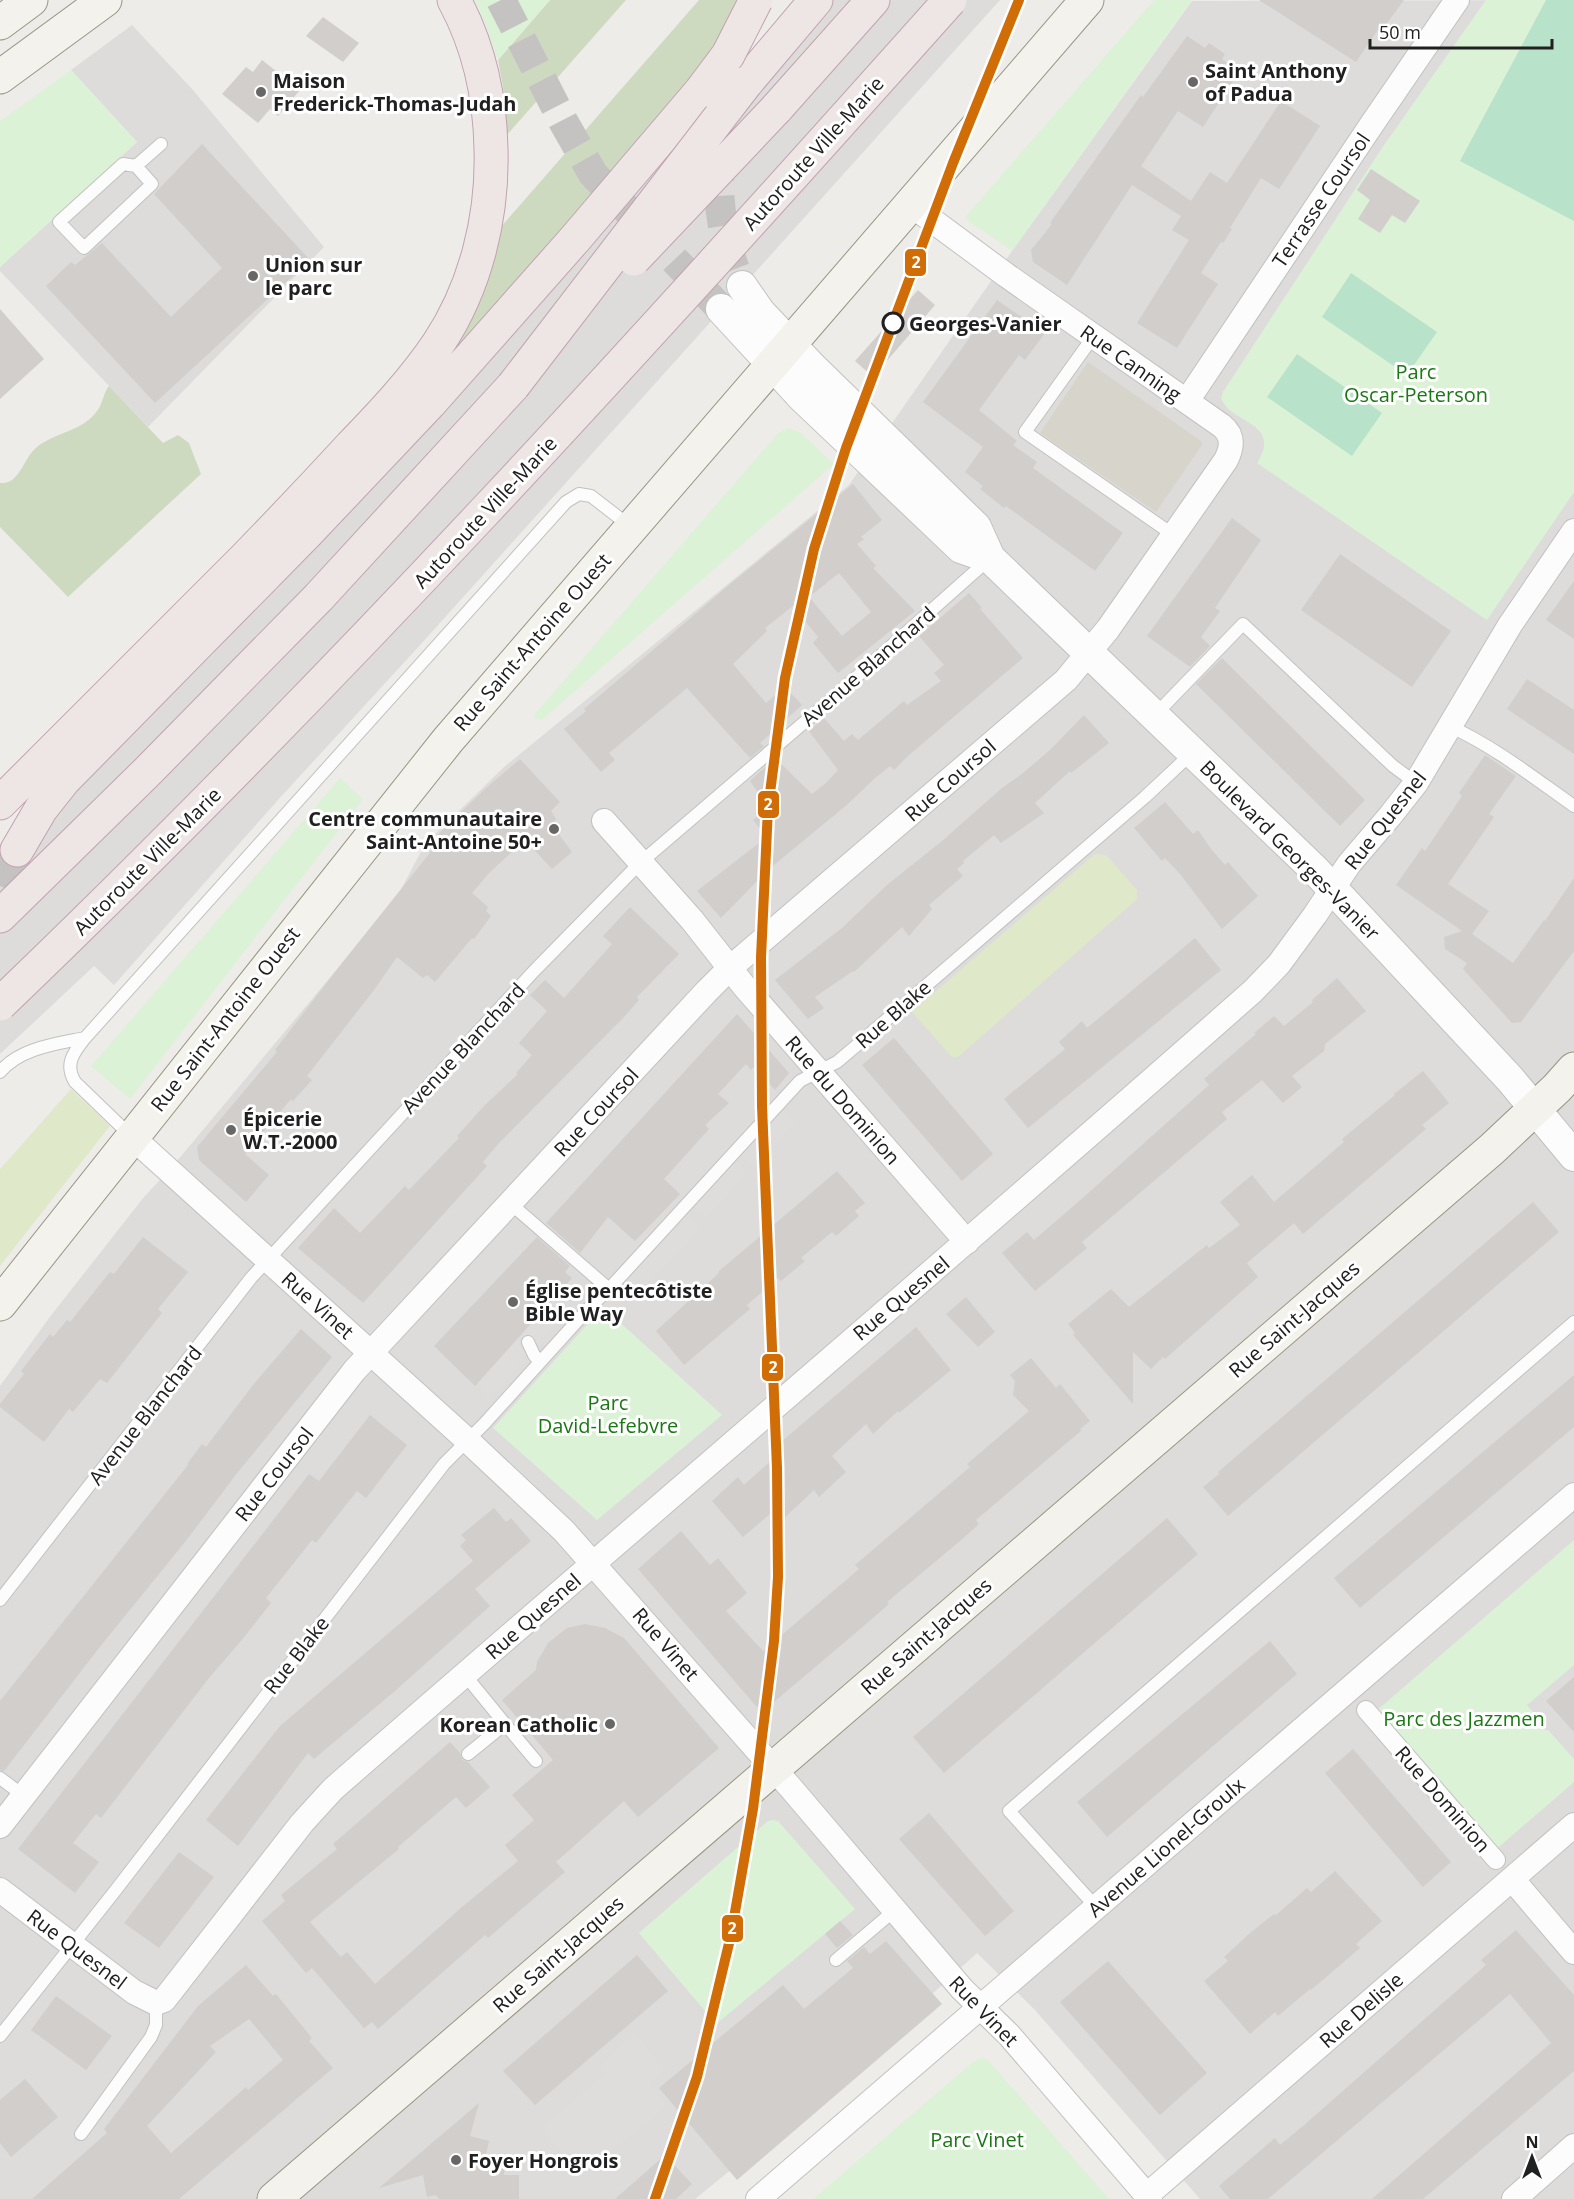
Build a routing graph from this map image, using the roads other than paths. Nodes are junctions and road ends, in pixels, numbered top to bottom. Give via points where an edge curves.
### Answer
1 (31, 0) edge
2 (105, 0) edge
3 (454, 0) edge
4 (756, 0) edge
5 (816, 0) edge
6 (873, 0) edge
7 (950, 0) edge
8 (1087, 0) edge
9 (1457, 0) edge
10 (0, 23) edge
11 (0, 77) edge
12 (161, 144) dead end
13 (136, 166) junction
14 (910, 204) junction
15 (742, 286) tunnel mouth
16 (721, 309) tunnel mouth
17 (1093, 337) junction
18 (781, 355) junction
19 (513, 386) junction
20 (1187, 401) junction
21 (1231, 440) joint
22 (631, 527) junction
23 (1574, 531) edge
24 (1175, 536) junction
25 (990, 558) junction
26 (1089, 652) junction
27 (1155, 716) junction
28 (1451, 727) junction
29 (1192, 753) junction
30 (1416, 783) junction
31 (0, 803) edge
32 (1574, 806) edge
33 (604, 820) dead end
34 (17, 850) tunnel mouth
35 (640, 862) junction
36 (1333, 889) junction
37 (0, 916) edge
38 (730, 968) junction
39 (0, 1004) edge
40 (85, 1038) junction
41 (1574, 1069) edge
42 (0, 1072) edge
43 (818, 1072) junction
44 (1535, 1109) junction
45 (132, 1137) junction
46 (1574, 1156) edge
47 (512, 1204) junction
48 (967, 1242) junction
49 (268, 1260) junction
50 (609, 1289) junction
51 (0, 1304) edge
52 (1574, 1322) edge
53 (528, 1342) dead end
54 (371, 1353) junction
55 (540, 1362) junction
56 (467, 1440) junction
57 (1574, 1495) edge
58 (594, 1564) junction
59 (0, 1600) edge
60 (465, 1675) junction
61 (1366, 1710) dead end
62 (505, 1724) junction
63 (468, 1754) dead end
64 (536, 1761) dead end
65 (774, 1768) junction
66 (0, 1778) edge
67 (24, 1796) junction
68 (1574, 1825) edge
69 (0, 1826) edge
70 (1496, 1860) dead end
71 (1512, 1879) junction
72 (0, 1890) edge
73 (1096, 1907) junction
74 (895, 1910) junction
75 (72, 1946) junction
76 (1574, 1952) edge
77 (836, 1960) dead end
78 (156, 2003) junction
79 (982, 2007) junction
80 (0, 2036) edge
81 (81, 2134) dead end
82 (1574, 2146) edge
83 (1148, 2197) edge
84 (274, 2199) edge
85 (758, 2199) edge
86 (1514, 2199) edge

1 - 10 main road
2 - 11 main road
3 - 31 highway via 478,57 485,87 491,181 483,240 458,308 439,343 396,398 287,515
4 - 34 highway, bridge via 728,55 701,91 522,300 299,542 64,780 34,819
5 - 19 highway, bridge via 746,82
6 - 19 highway, bridge
7 - 39 highway, Autoroute Ville-Marie, bridge via 594,395 390,614
8 - 14 main road, Rue Saint-Antoine Ouest
9 - 20 street, Terrasse Coursol
12 - 13 lane
13 - 13 lane via 123,164 59,222 84,248 152,184
14 - 17 street, Rue Canning
14 - 18 main road, Rue Saint-Antoine Ouest
15 - 18 street
16 - 18 street
17 - 20 street, Rue Canning
17 - 24 lane via 1025,432
18 - 22 main road, Rue Saint-Antoine Ouest
18 - 25 street, Boulevard Georges-Vanier via 810,405 962,548
19 - 37 highway via 318,598
20 - 21 street, Rue Canning via 1226,429
21 - 24 street, Rue Coursol via 1223,466
22 - 40 lane via 591,496 579,494 566,502
22 - 45 main road, Rue Saint-Antoine Ouest via 413,782
23 - 28 street, Rue Quesnel via 1510,625
24 - 26 street, Rue Coursol
25 - 26 street, Boulevard Georges-Vanier
25 - 35 lane, Avenue Blanchard
26 - 27 street, Boulevard Georges-Vanier
26 - 38 street, Rue Coursol via 1066,680
27 - 29 street, Boulevard Georges-Vanier
27 - 30 lane via 1243,624
28 - 30 street, Rue Quesnel
28 - 32 lane via 1490,747
29 - 36 street, Boulevard Georges-Vanier
29 - 43 lane, Rue Blake via 856,1046
30 - 36 street, Rue Quesnel
33 - 35 street, Rue du Dominion
35 - 38 street, Rue du Dominion
35 - 49 lane, Avenue Blanchard via 534,971
36 - 44 street, Boulevard Georges-Vanier
36 - 48 street, Rue Quesnel via 1279,964 1253,992
38 - 43 street, Rue du Dominion
38 - 47 street, Rue Coursol
40 - 42 lane via 27,1053
40 - 45 lane via 73,1054 70,1074
41 - 44 main road, Rue Saint-Jacques
43 - 48 street, Rue du Dominion
43 - 50 lane, Rue Blake via 800,1081
44 - 46 street, Boulevard Georges-Vanier
44 - 65 main road, Rue Saint-Jacques
45 - 49 street, Rue Vinet
45 - 51 main road, Rue Saint-Antoine Ouest
47 - 50 lane
47 - 54 street, Rue Coursol
48 - 58 street, Rue Quesnel
49 - 54 street, Rue Vinet
49 - 59 lane, Avenue Blanchard
50 - 55 lane, Rue Blake
52 - 73 lane via 1009,1811
53 - 55 lane
54 - 56 street, Rue Vinet
54 - 67 street, Rue Coursol
55 - 56 lane, Rue Blake
56 - 58 street, Rue Vinet
56 - 75 lane, Rue Blake via 444,1464
57 - 73 street, Avenue Lionel-Groulx
58 - 60 street, Rue Quesnel
58 - 65 street, Rue Vinet
60 - 62 lane
60 - 78 street, Rue Quesnel via 323,1798 174,1990
61 - 70 street, Rue Dominion
62 - 63 lane
62 - 64 lane
65 - 74 street, Rue Vinet
65 - 84 main road, Rue Saint-Jacques
66 - 67 lane
67 - 69 street, Rue Coursol
68 - 71 street, Rue Delisle
71 - 76 street
71 - 83 street, Rue Delisle
72 - 75 street, Rue Quesnel
73 - 79 street, Avenue Lionel-Groulx
74 - 77 lane
74 - 79 street, Rue Vinet
75 - 78 street, Rue Quesnel via 134,1992
75 - 80 lane, Rue Blake
78 - 81 lane via 156,2025 151,2037
79 - 83 street, Rue Vinet
79 - 85 street, Avenue Lionel-Groulx
82 - 86 street

